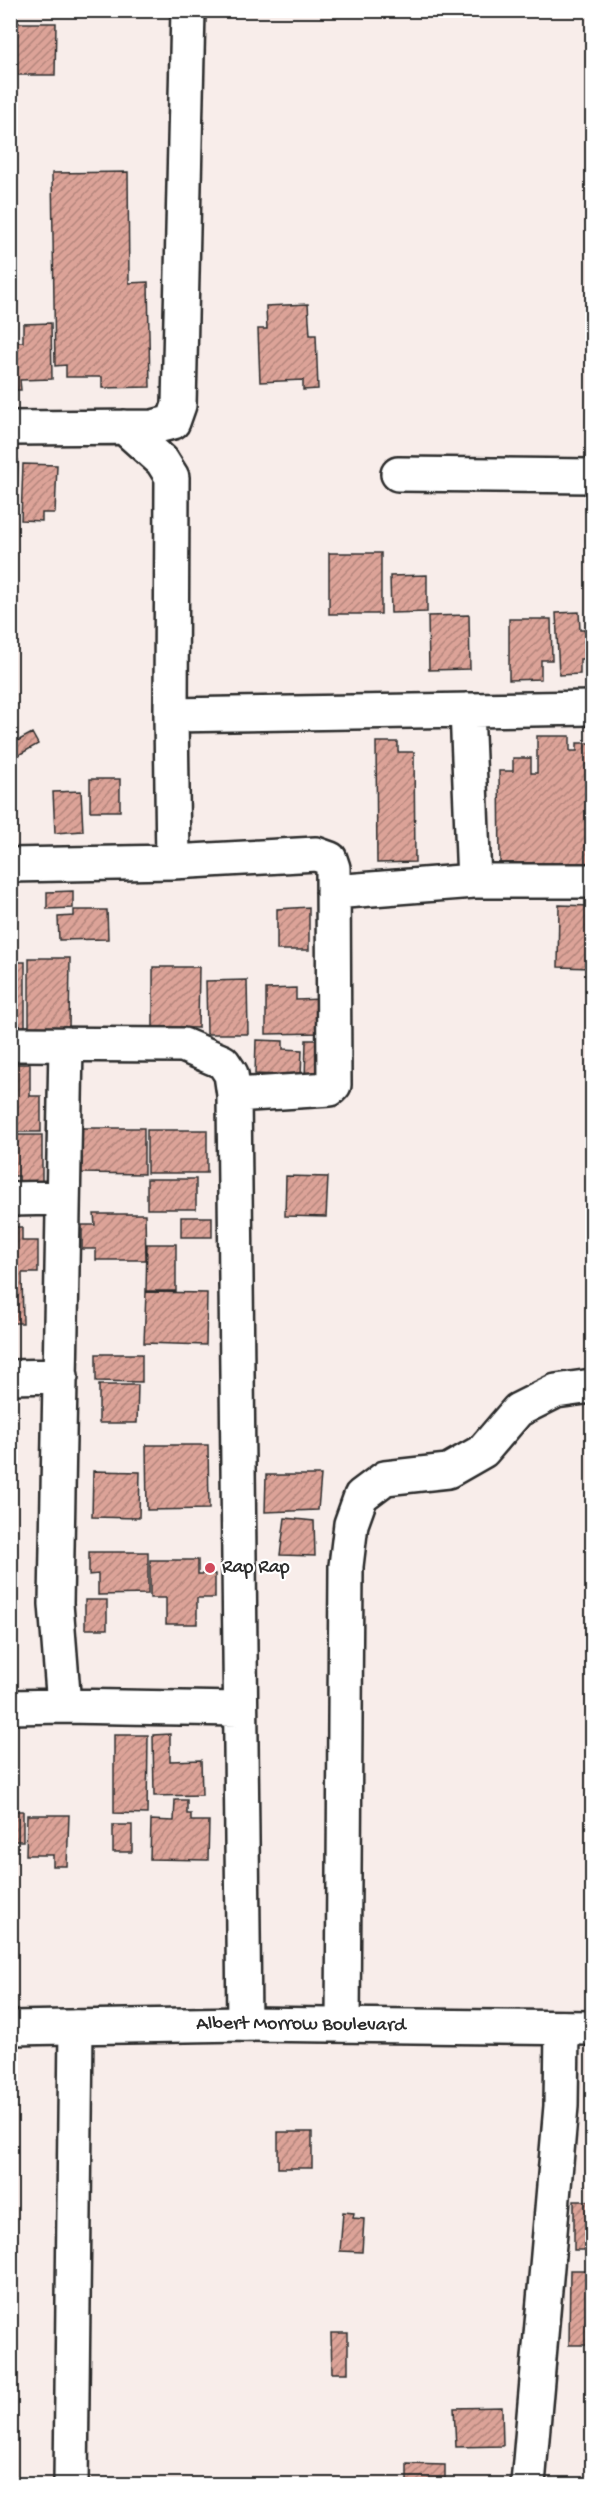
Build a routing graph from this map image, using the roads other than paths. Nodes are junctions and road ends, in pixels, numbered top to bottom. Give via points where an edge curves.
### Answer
1 (188, 10) edge
2 (124, 427) junction
3 (10, 428) edge
4 (398, 474) dead end
5 (592, 476) edge
6 (592, 708) edge
7 (466, 710) junction
8 (171, 715) junction
9 (173, 862) junction
10 (10, 865) edge
11 (474, 881) junction
12 (592, 881) edge
13 (333, 892) junction
14 (10, 1044) edge
15 (66, 1044) junction
16 (234, 1095) junction
17 (62, 1198) junction
18 (10, 1199) edge
19 (61, 1376) junction
20 (10, 1377) edge
21 (592, 1386) edge
22 (64, 1706) junction
23 (10, 1707) edge
24 (239, 1709) junction
25 (244, 2024) junction
26 (343, 2025) junction
27 (76, 2027) junction
28 (10, 2028) edge
29 (577, 2028) edge
30 (71, 2484) edge
31 (528, 2484) edge

1 - 2 main road via 179,405 173,422 164,426
2 - 3 main road
2 - 8 main road via 162,461 172,477
4 - 5 main road
6 - 7 main road
7 - 8 main road
7 - 11 main road
8 - 9 main road
9 - 10 main road
9 - 13 main road via 316,854 330,859
11 - 12 main road
11 - 13 main road
13 - 16 main road via 334,1085 330,1089
14 - 15 main road
15 - 16 main road via 183,1045 223,1062 231,1074
15 - 17 main road
16 - 24 main road
17 - 18 main road
17 - 19 main road
19 - 20 main road
19 - 22 main road via 56,1604
21 - 26 main road via 556,1391 518,1410 483,1451 448,1471 385,1478 360,1496 351,1524 346,1566
22 - 23 main road
22 - 24 main road
24 - 25 main road
25 - 26 main road, Albert Morrow Boulevard
25 - 27 main road, Albert Morrow Boulevard
26 - 29 main road, Albert Morrow Boulevard
27 - 28 main road, Albert Morrow Boulevard
27 - 30 main road
29 - 31 main road via 561,2106

